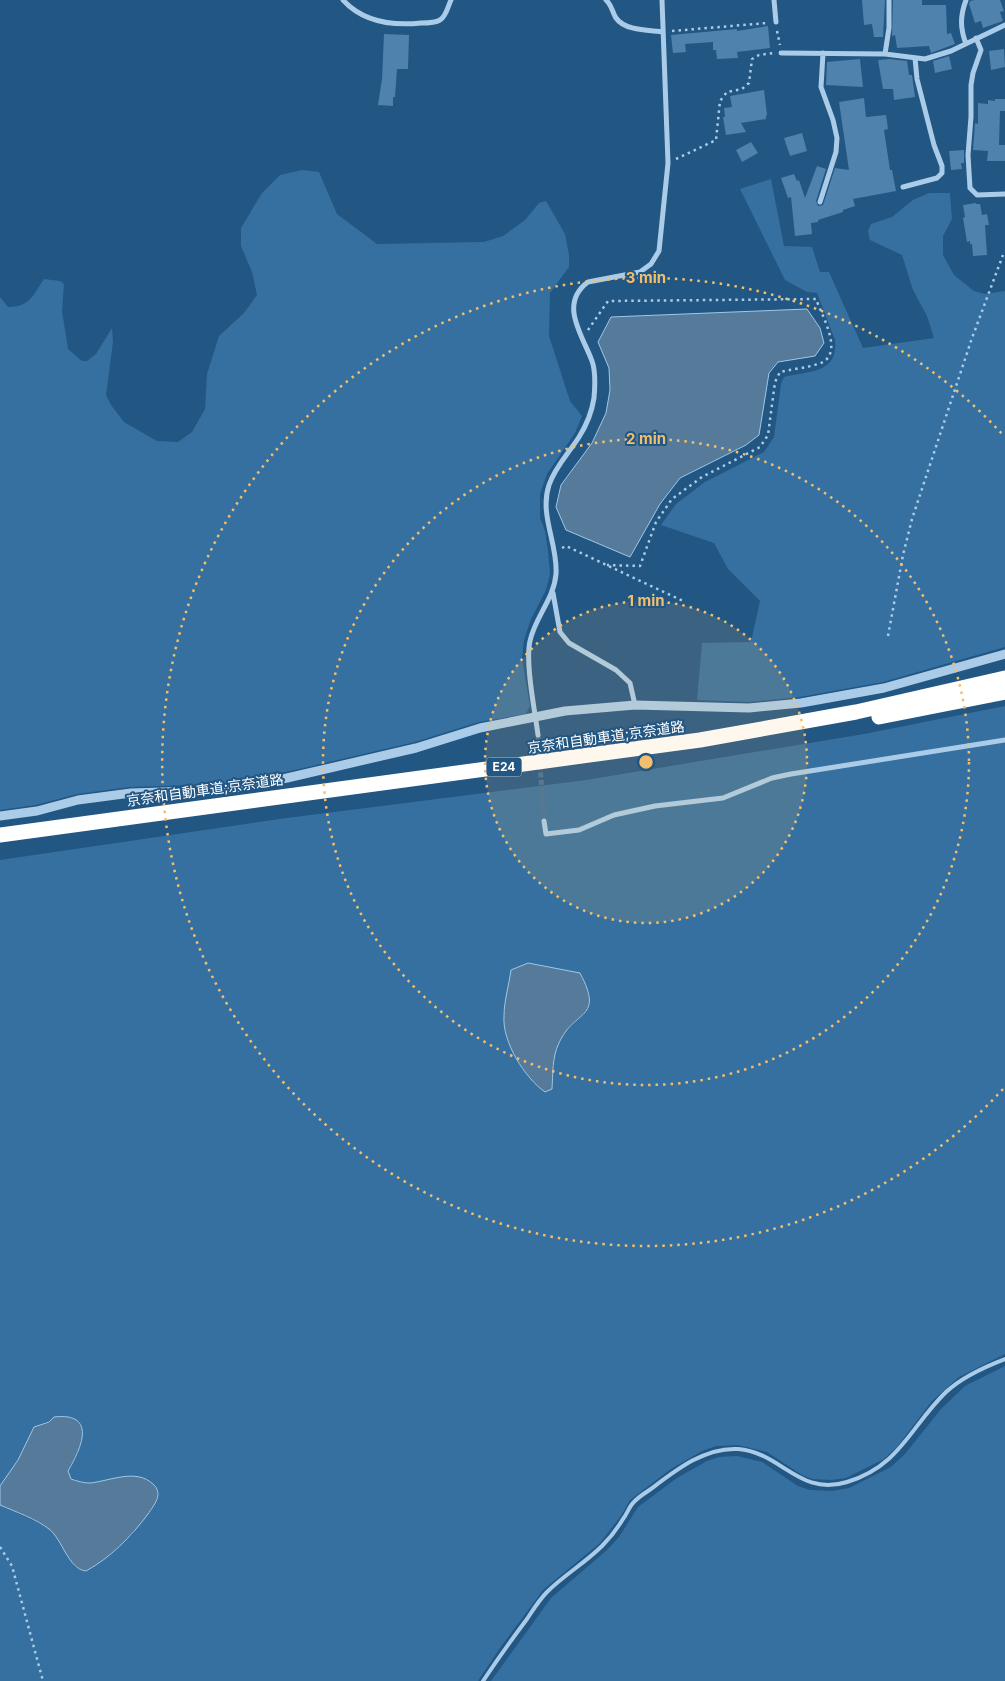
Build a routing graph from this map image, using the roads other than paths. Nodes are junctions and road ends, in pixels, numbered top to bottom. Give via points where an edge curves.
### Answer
1 (343, 0) edge
2 (451, 0) edge
3 (606, 0) edge
4 (662, 0) edge
5 (774, 0) edge
6 (889, 0) edge
7 (966, 0) edge
8 (776, 22) road end
9 (1005, 25) edge
10 (663, 32) junction
11 (976, 38) junction
12 (966, 44) junction
13 (781, 53) road end
14 (823, 53) junction
15 (885, 54) junction
16 (915, 58) junction
17 (903, 187) dead end
18 (1005, 194) edge
19 (820, 202) dead end
20 (552, 592) junction
21 (1005, 657) edge
22 (1005, 678) edge
23 (1005, 692) edge
24 (635, 705) junction
25 (536, 718) junction
26 (538, 735) tunnel mouth
27 (1005, 740) edge
28 (0, 816) edge
29 (544, 821) dead end
30 (0, 836) edge
31 (0, 845) edge
32 (1005, 1359) edge
33 (483, 1681) edge

1 - 2 street via 352,10 377,21 407,25 438,22
3 - 10 street via 616,19 625,26
4 - 10 street
5 - 8 street
6 - 15 street
7 - 12 street via 961,15
9 - 11 street
10 - 20 street via 668,162 659,251 651,264 640,272 588,282 582,286 575,300 574,312 592,362 595,386 591,410 581,436 552,477 546,494 546,516 555,550 556,574
11 - 12 street
11 - 18 street via 981,50 970,85 970,188 976,195
12 - 16 street via 925,59
13 - 14 street
14 - 15 street
14 - 19 street via 821,87 837,138 836,152
15 - 16 street
16 - 17 street via 942,173 937,178
20 - 24 street via 560,632 569,643 616,670 630,683
20 - 25 street via 530,641 528,658
21 - 24 street via 884,688 801,703 749,708
22 - 30 highway, 京奈和自動車道;京奈道路 / E24 via 856,712 700,740
23 - 31 highway, 京奈和自動車道;京奈道路 / E24 via 861,720 584,766 277,805
24 - 25 street via 565,711
25 - 26 street
25 - 28 street via 480,728 416,748 225,790 122,794
27 - 29 street via 790,774 723,798 655,806 614,815 579,830 546,834
32 - 33 lane via 961,1380 935,1404 900,1450 886,1462 847,1482 812,1483 765,1456 737,1449 717,1450 673,1472 633,1502 602,1546 546,1593

